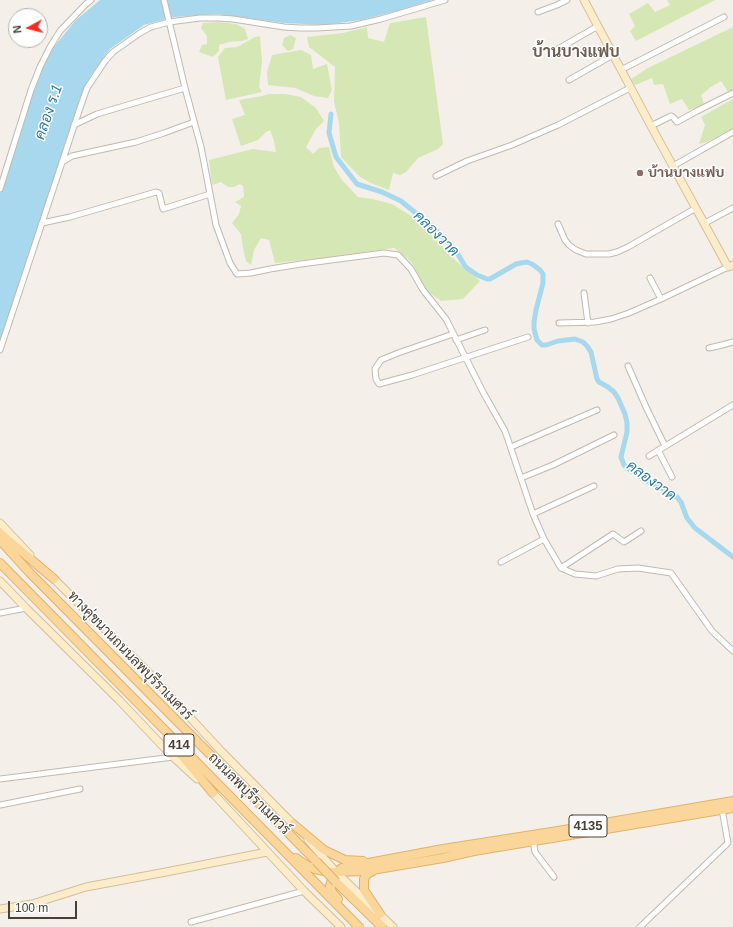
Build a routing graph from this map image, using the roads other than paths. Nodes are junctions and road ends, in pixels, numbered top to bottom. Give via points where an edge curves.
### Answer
1 (92, 0) edge
2 (164, 0) edge
3 (445, 0) edge
4 (567, 0) edge
5 (584, 0) edge
6 (538, 12) dead end
7 (724, 17) dead end
8 (169, 22) junction
9 (598, 26) junction
10 (551, 53) dead end
11 (613, 55) junction
12 (621, 70) junction
13 (569, 80) dead end
14 (185, 88) junction
15 (630, 88) junction
16 (733, 93) edge
17 (194, 122) junction
18 (74, 125) junction
19 (651, 126) junction
20 (733, 132) edge
21 (62, 162) junction
22 (673, 166) junction
23 (436, 176) dead end
24 (0, 189) edge
25 (210, 194) junction
26 (696, 208) junction
27 (733, 208) edge
28 (42, 223) junction
29 (704, 223) junction
30 (558, 224) dead end
31 (731, 266) edge
32 (650, 278) dead end
33 (584, 293) dead end
34 (661, 299) junction
35 (559, 323) dead end
36 (588, 323) junction
37 (485, 330) dead end
38 (453, 334) junction
39 (528, 337) dead end
40 (456, 340) junction
41 (733, 342) edge
42 (709, 348) dead end
43 (0, 350) edge
44 (465, 357) junction
45 (628, 366) dead end
46 (733, 405) edge
47 (597, 410) dead end
48 (614, 435) dead end
49 (665, 446) junction
50 (511, 447) junction
51 (658, 450) junction
52 (649, 456) dead end
53 (672, 477) dead end
54 (521, 478) junction
55 (594, 486) dead end
56 (533, 514) junction
57 (0, 523) edge
58 (640, 531) dead end
59 (0, 533) edge
60 (544, 539) junction
61 (0, 540) edge
62 (501, 562) dead end
63 (0, 563) edge
64 (561, 568) junction
65 (30, 573) junction
66 (54, 579) junction
67 (0, 581) edge
68 (19, 583) junction
69 (26, 608) junction
70 (0, 613) edge
71 (733, 651) edge
72 (140, 706) junction
73 (173, 756) junction
74 (0, 779) edge
75 (80, 789) dead end
76 (213, 793) junction
77 (733, 801) edge
78 (0, 805) edge
79 (733, 808) edge
80 (722, 809) junction
81 (293, 824) junction
82 (534, 841) junction
83 (280, 848) junction
84 (267, 852) junction
85 (374, 865) junction
86 (336, 872) junction
87 (554, 877) dead end
88 (304, 891) junction
89 (0, 909) edge
90 (380, 914) junction
91 (191, 922) dead end
92 (341, 927) edge
93 (359, 927) edge
94 (362, 927) edge
95 (382, 927) edge
96 (393, 927) edge
97 (640, 927) edge

1 - 24 street via 60,32 40,67
2 - 8 street
3 - 8 street via 381,20 352,26 300,28 219,18
4 - 6 street
5 - 9 main road
7 - 12 street
8 - 14 street
8 - 18 street via 140,33 113,52 87,88
9 - 10 street
9 - 11 main road
11 - 12 main road
11 - 13 street
12 - 15 main road
14 - 17 street
14 - 18 street via 97,114
15 - 19 main road
15 - 23 street via 557,126 467,161
16 - 19 street via 678,122 670,116
17 - 21 street via 136,142 72,156
17 - 25 street
18 - 21 street
19 - 22 main road
20 - 22 street
21 - 28 street
22 - 26 main road
25 - 28 street via 163,209 159,193 156,192
25 - 38 street via 216,225 230,263 237,274 384,254 398,255 446,319
26 - 29 main road
26 - 30 street via 628,248 609,254 586,254 576,250 565,240
27 - 29 street
28 - 43 street
29 - 31 main road
31 - 34 street
32 - 34 street
33 - 36 street
34 - 36 street via 611,319
35 - 36 street
37 - 40 street
38 - 40 street
38 - 44 street via 381,360 375,369 376,379 379,384
39 - 44 street
40 - 44 street
41 - 42 street
44 - 50 street
45 - 49 street
46 - 49 street
47 - 50 street
48 - 54 street
49 - 51 street
50 - 54 street
51 - 52 street
51 - 53 street
54 - 56 street
55 - 56 street
56 - 60 street
57 - 66 main road, ทางคู่ขนานถนนลพบุรีราเมศวร์ / 414
58 - 64 street via 624,542 612,534
59 - 66 main road
60 - 62 street
60 - 64 street
61 - 65 main road, ถนนลพบุรีราเมศวร์ / 414
63 - 68 main road, ถนนลพบุรีราเมศวร์ / 414
64 - 71 street via 575,574 596,576 618,569 638,568 671,573 712,631
65 - 68 main road
65 - 95 main road, ถนนลพบุรีราเมศวร์ / 414, bridge
66 - 81 main road, ทางคู่ขนานถนนลพบุรีราเมศวร์ / 414 via 148,672
67 - 69 main road, 414
68 - 72 main road, ถนนลพบุรีราเมศวร์ / 414
69 - 70 street
69 - 73 main road, 414
72 - 76 main road
72 - 83 main road, ถนนลพบุรีราเมศวร์ / 414
73 - 74 street
73 - 76 main road, 414
75 - 78 street
76 - 84 main road, 414
77 - 85 main road, 4135
79 - 80 main road, 4135
80 - 82 main road, 4135
80 - 97 street via 728,843
81 - 85 main road via 334,856
81 - 86 main road, ทางคู่ขนานถนนลพบุรีราเมศวร์ / 414
82 - 85 main road, 4135
82 - 87 street via 535,852
83 - 86 main road, 4135 via 315,869
83 - 93 main road, ถนนลพบุรีราเมศวร์ / 414
84 - 88 main road, 414
84 - 89 main road via 86,887 32,904
85 - 86 main road, 4135 via 366,871
85 - 90 main road via 364,879 364,890
86 - 90 main road, ทางคู่ขนานถนนลพบุรีราเมศวร์ / 414
86 - 94 main road via 330,886 332,892
88 - 91 street
88 - 92 main road, 414
90 - 96 main road, ทางคู่ขนานถนนลพบุรีราเมศวร์ / 414

